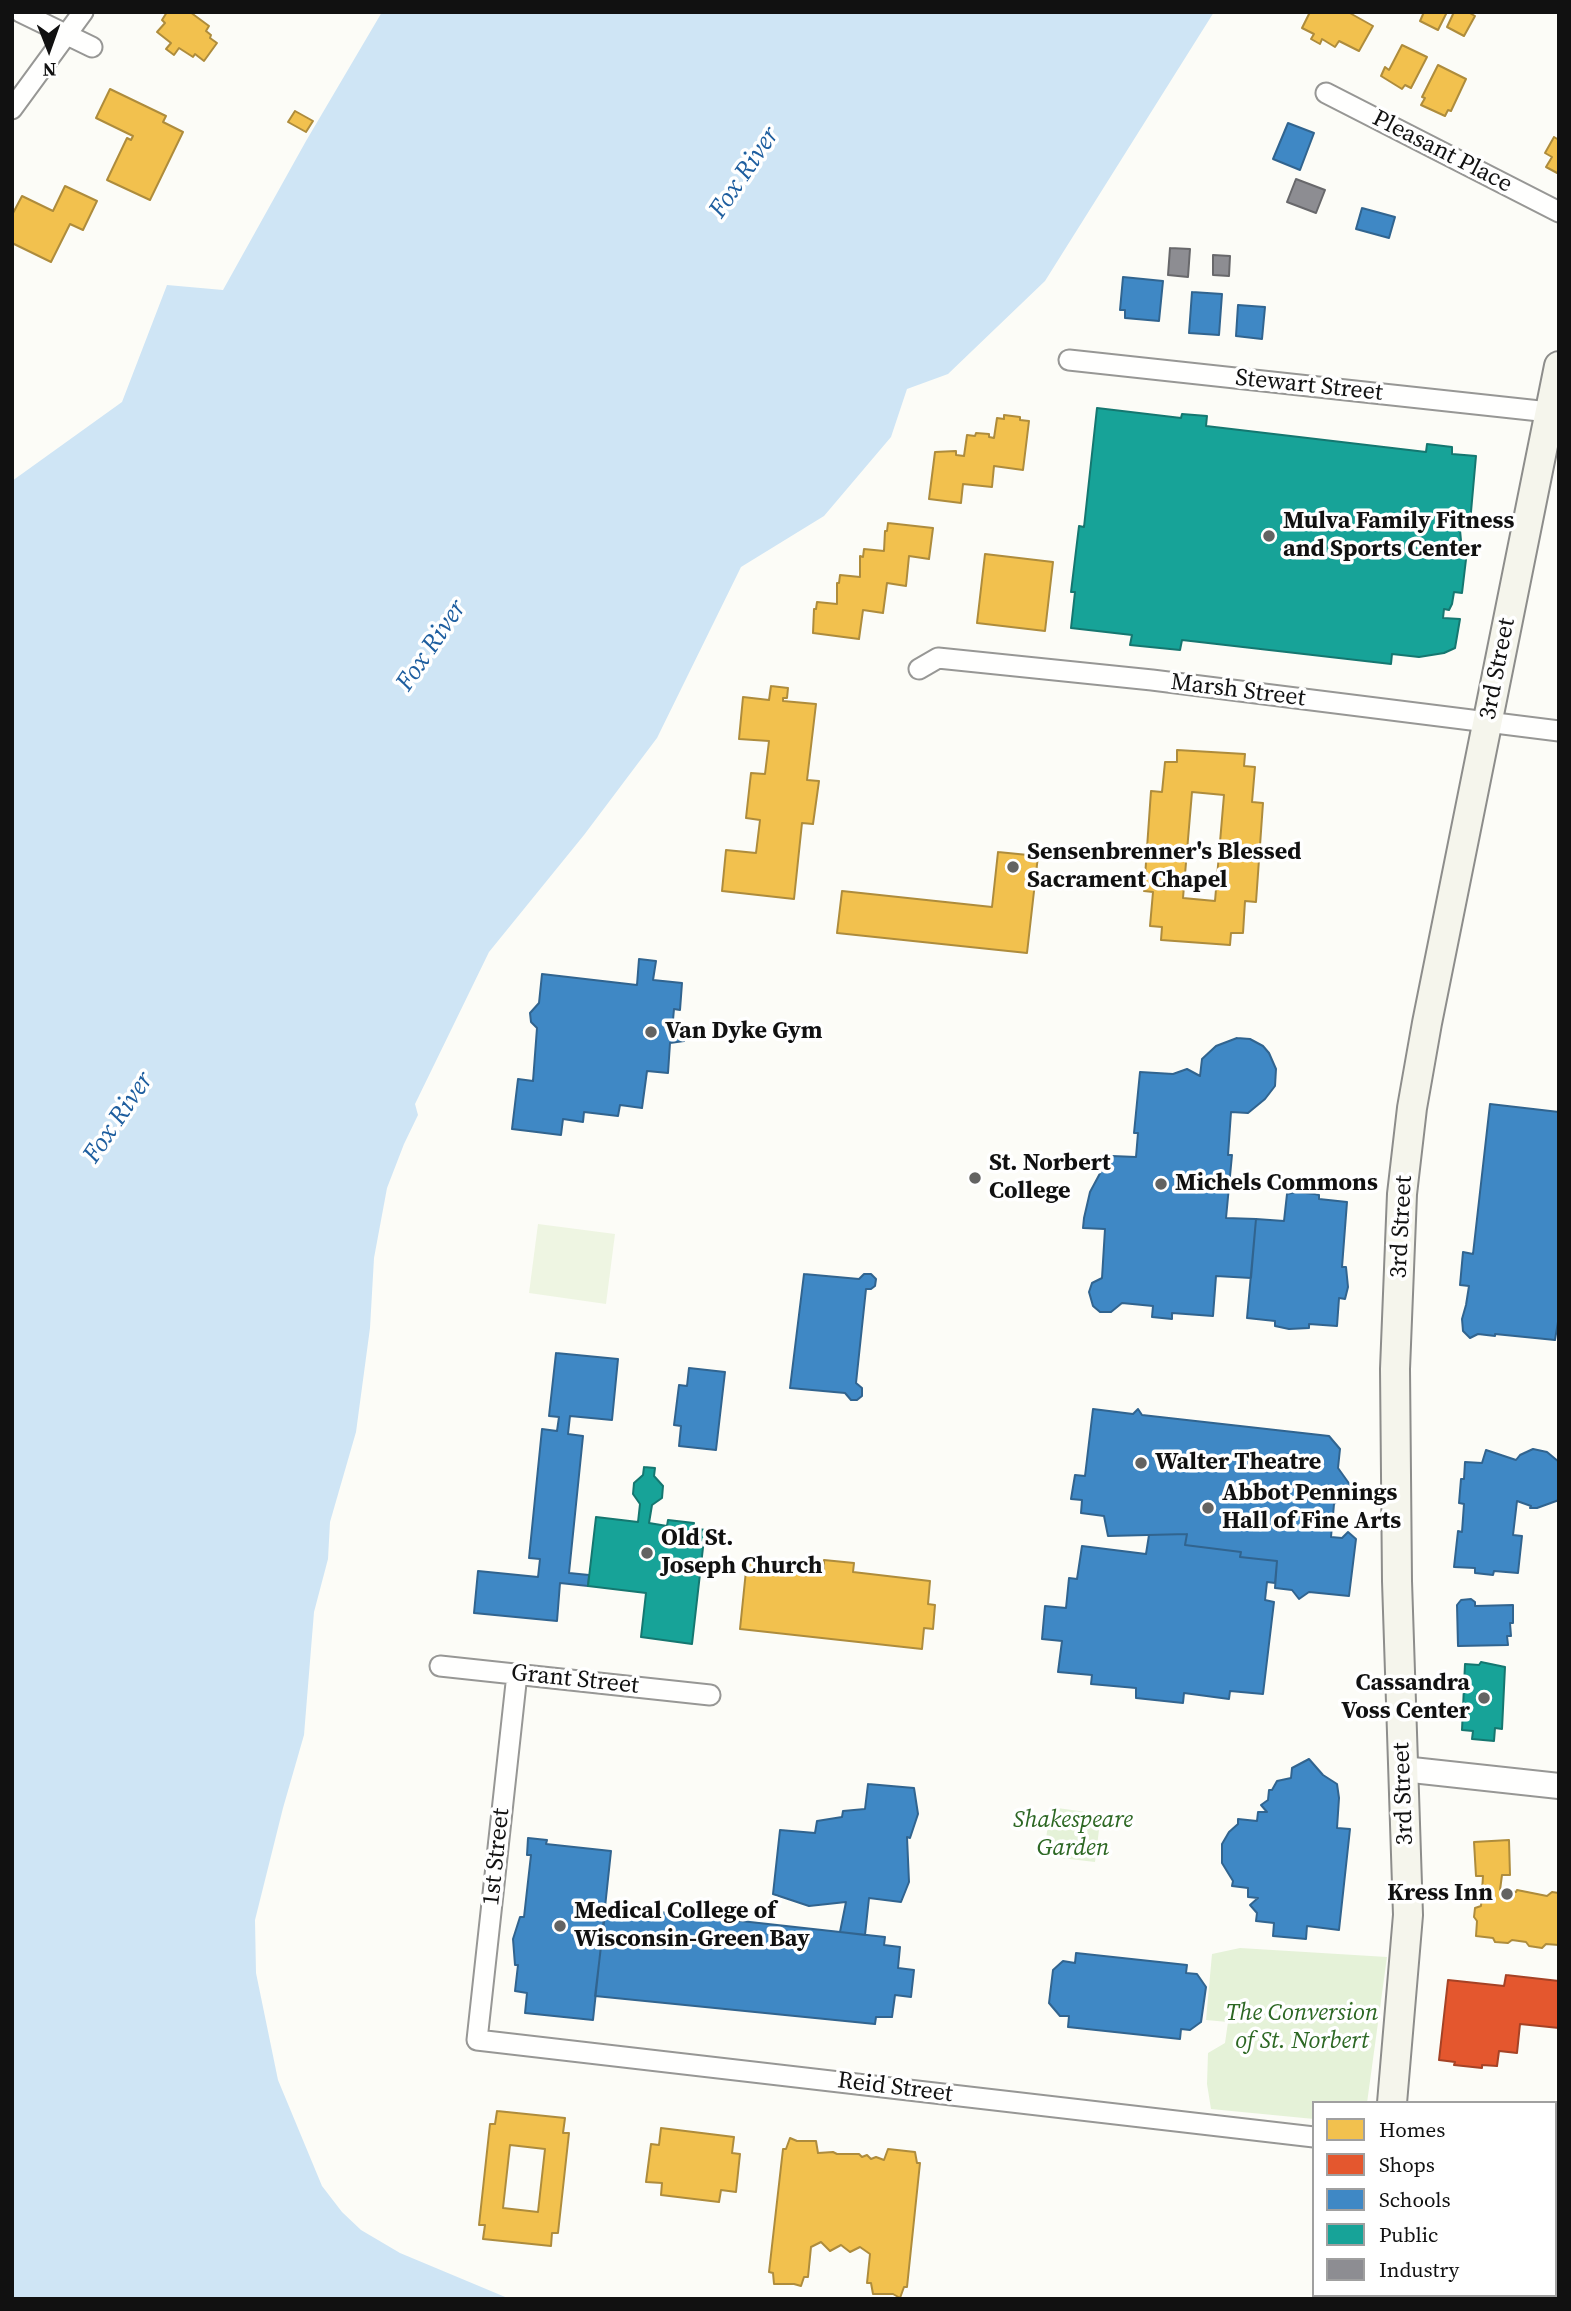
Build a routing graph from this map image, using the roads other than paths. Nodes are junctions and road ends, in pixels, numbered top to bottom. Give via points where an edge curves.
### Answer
1 (20, 12) edge
2 (83, 12) edge
3 (66, 35) junction
4 (92, 47) dead end
5 (1326, 93) dead end
6 (12, 109) edge
7 (1559, 212) edge
8 (1069, 360) dead end
9 (1559, 366) edge
10 (1549, 412) junction
11 (919, 669) dead end
12 (1487, 722) junction
13 (1559, 731) edge
14 (440, 1666) dead end
15 (517, 1674) junction
16 (710, 1695) dead end
17 (1403, 1769) junction
18 (1559, 1786) edge
19 (477, 2040) joint
20 (1392, 2101) edge
21 (1312, 2137) edge

1 - 3 street
2 - 3 street
3 - 4 street
3 - 6 street
5 - 7 street, Pleasant Place
8 - 10 street, Stewart Street
9 - 10 main road, 3rd Street
10 - 12 main road, 3rd Street
11 - 12 street, Marsh Street via 938,658
12 - 13 street, Marsh Street
12 - 17 main road, 3rd Street via 1427,1023 1402,1194 1395,1369
14 - 15 street, Grant Street
15 - 16 street, Grant Street
15 - 19 street, 1st Street
17 - 18 street
17 - 20 main road, 3rd Street via 1408,1915
19 - 21 street, Reid Street

